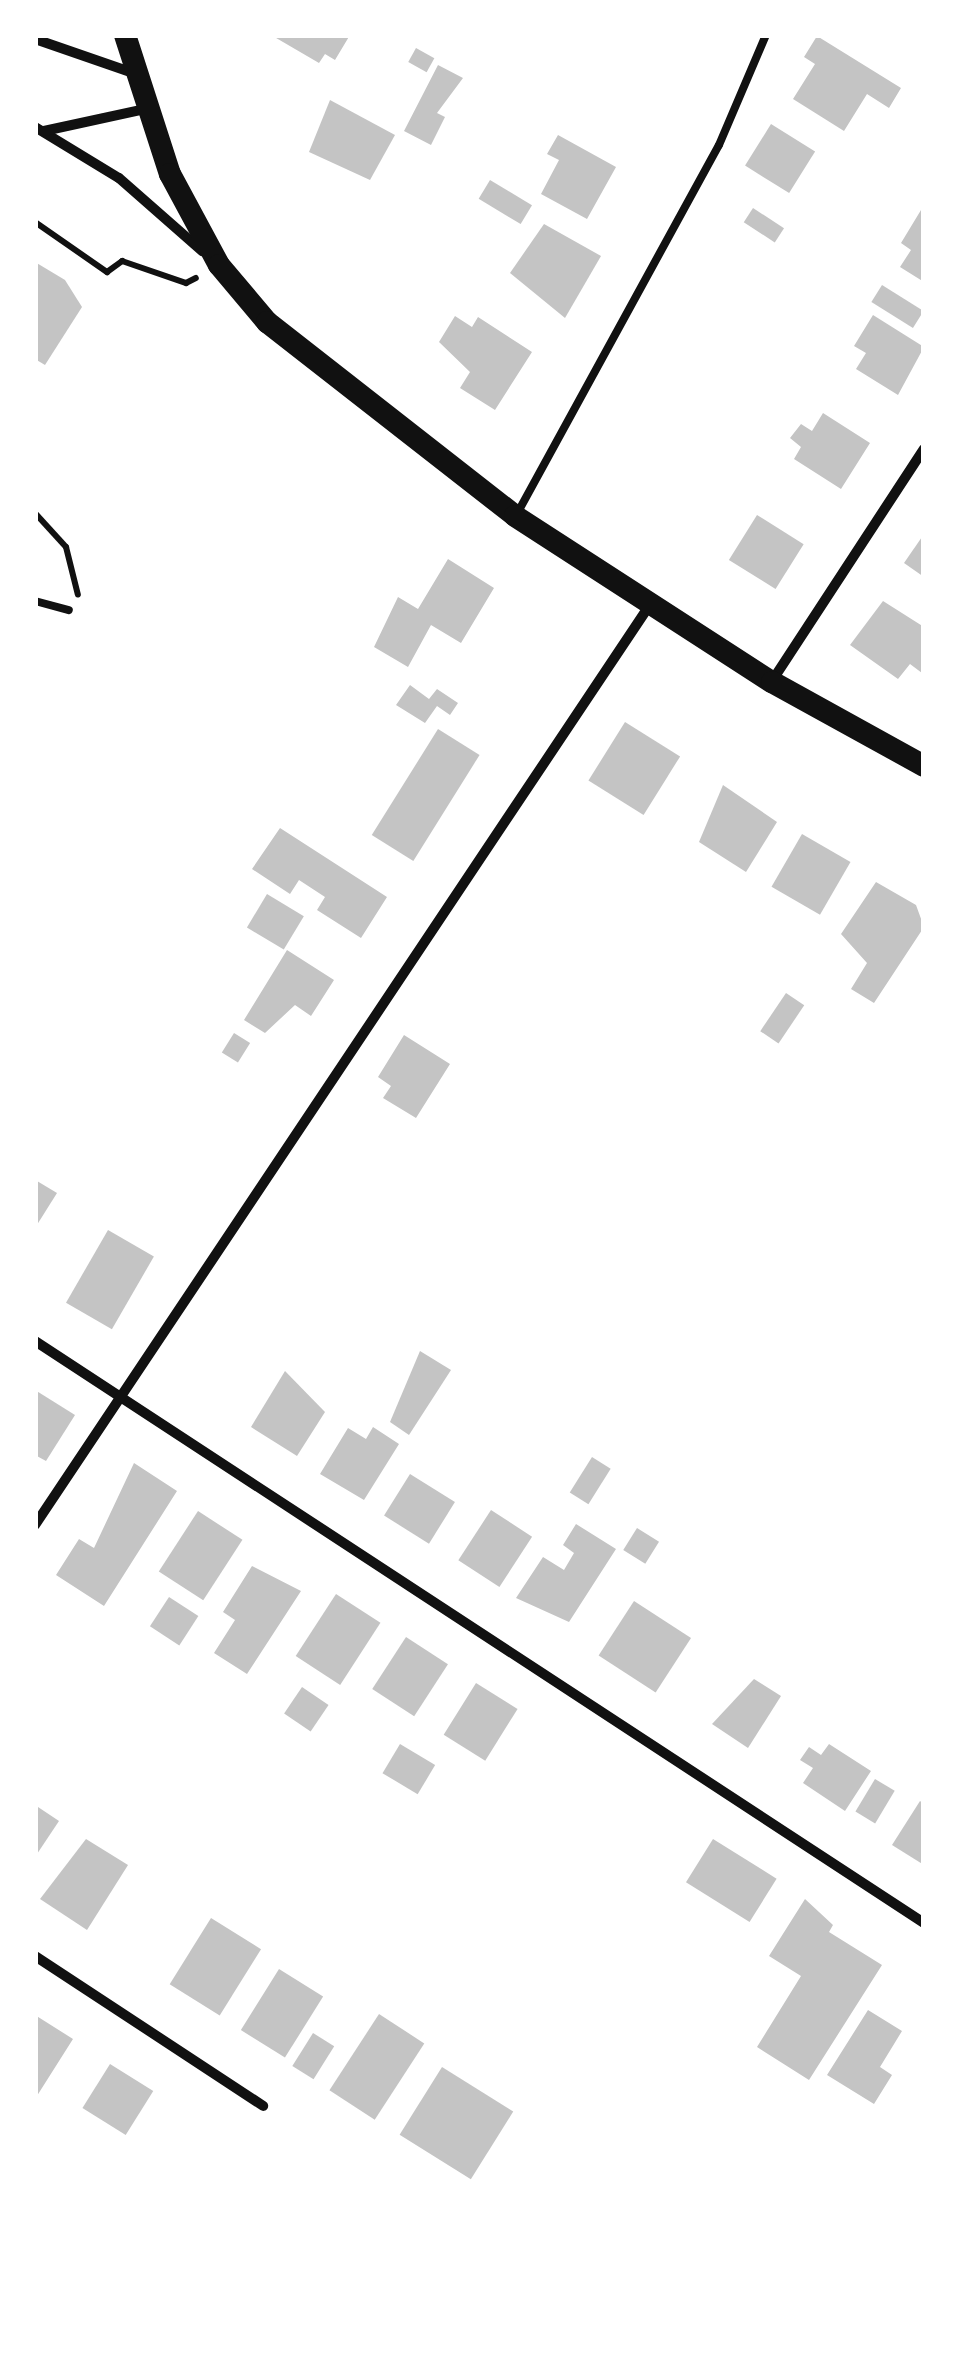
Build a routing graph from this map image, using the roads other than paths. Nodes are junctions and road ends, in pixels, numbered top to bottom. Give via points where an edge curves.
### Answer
1 (124, 35) edge
2 (766, 35) edge
3 (35, 39) edge
4 (133, 73) junction
5 (145, 109) junction
6 (39, 129) edge
7 (219, 265) junction
8 (924, 449) edge
9 (515, 516) junction
10 (35, 600) edge
11 (651, 602) junction
12 (69, 610) road end
13 (772, 682) junction
14 (924, 766) edge
15 (35, 1341) edge
16 (122, 1398) junction
17 (35, 1525) edge
18 (924, 1923) edge
19 (35, 1956) edge
20 (263, 2106) dead end

1 - 4 main road
2 - 9 lane via 720,144
3 - 4 street
4 - 5 main road
5 - 6 street
5 - 7 main road
6 - 7 street via 118,178
7 - 9 main road via 314,364
8 - 13 street
9 - 11 main road
10 - 12 lane
11 - 13 main road
11 - 16 street
13 - 14 main road
15 - 16 street
16 - 17 street
16 - 18 street
19 - 20 street

